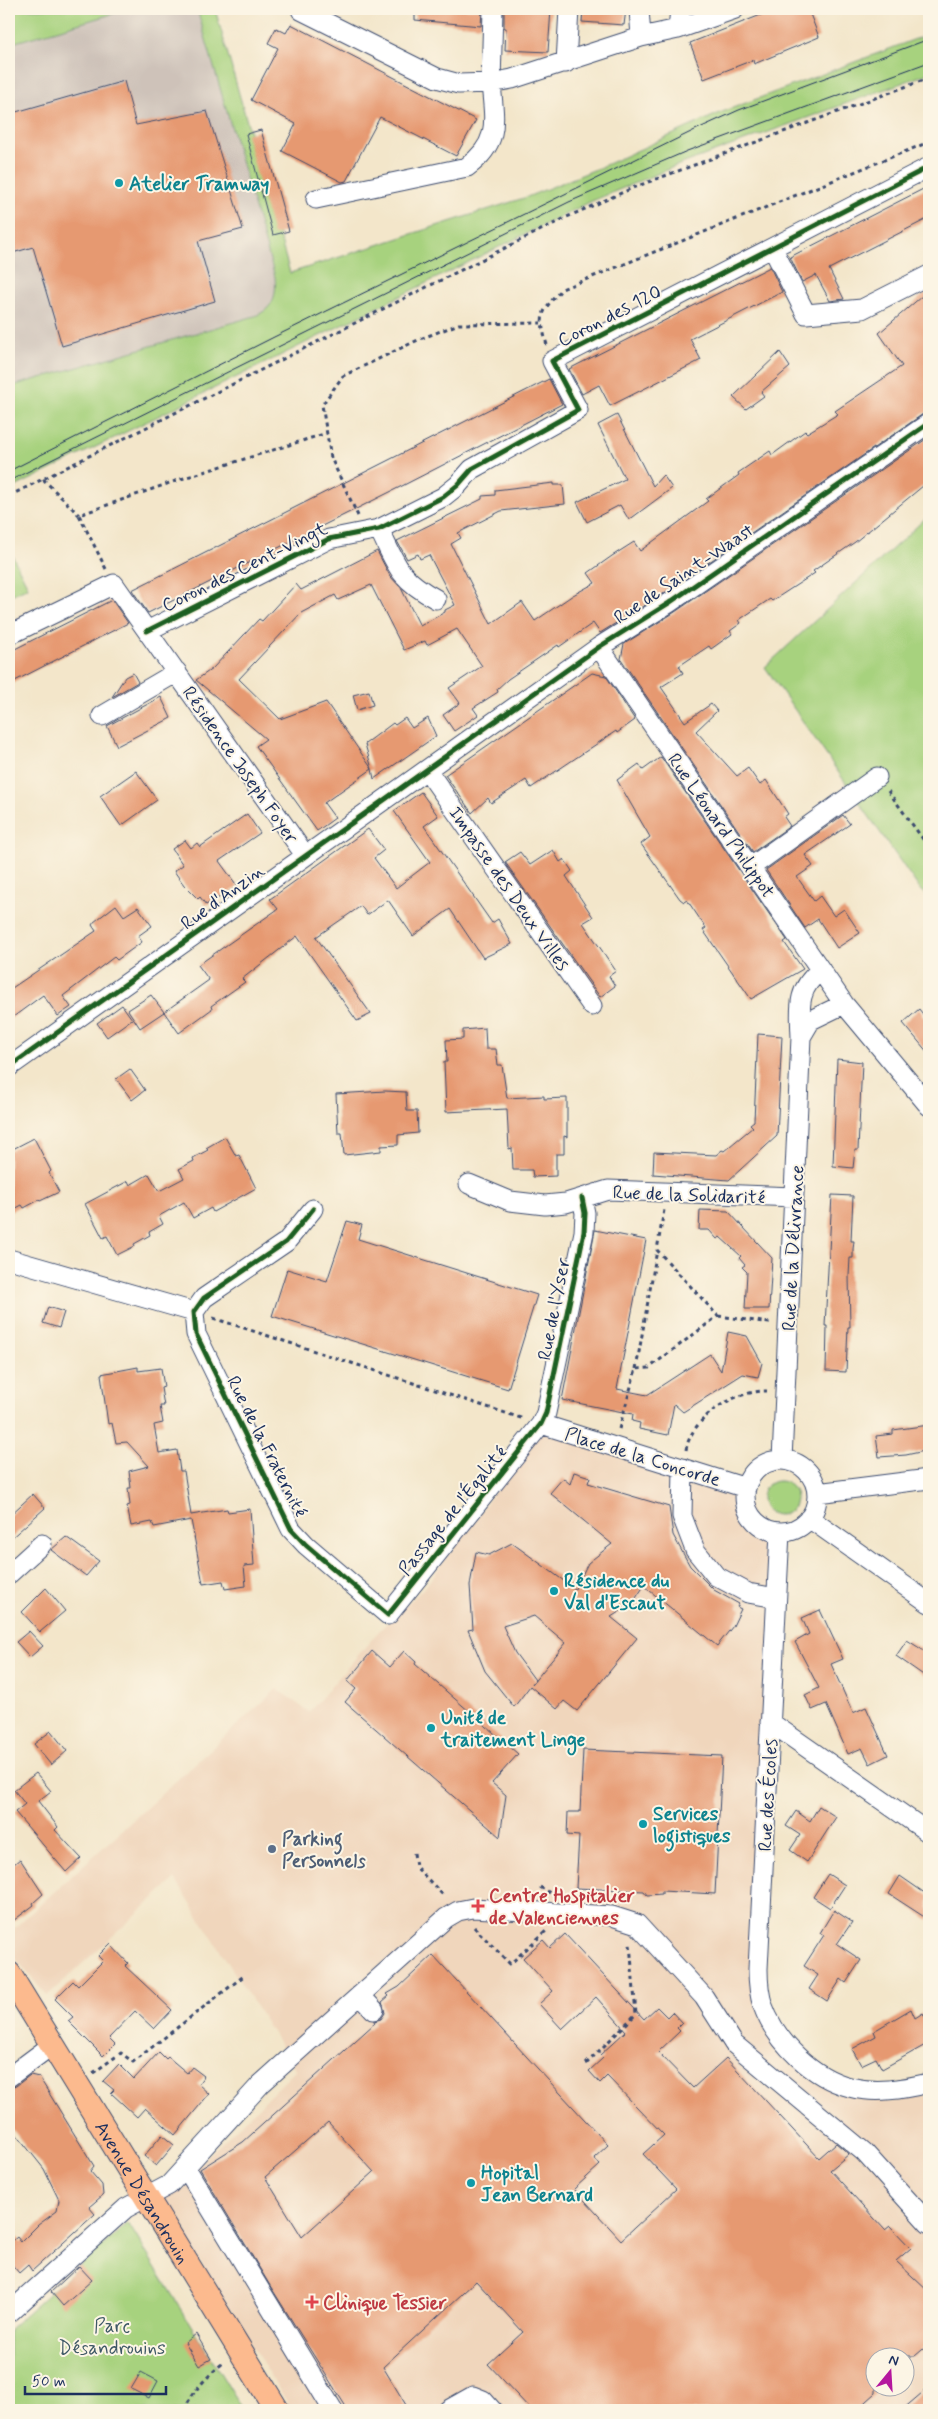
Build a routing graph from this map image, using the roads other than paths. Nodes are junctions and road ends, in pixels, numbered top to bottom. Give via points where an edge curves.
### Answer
1 (493, 9) edge
2 (569, 9) edge
3 (639, 9) edge
4 (680, 9) edge
5 (735, 9) edge
6 (301, 10) dead end
7 (678, 29) junction
8 (641, 38) junction
9 (566, 63) junction
10 (491, 83) junction
11 (929, 168) edge
12 (316, 199) dead end
13 (773, 249) junction
14 (929, 275) edge
15 (929, 423) edge
16 (366, 531) junction
17 (436, 599) dead end
18 (147, 631) junction
19 (9, 635) edge
20 (599, 647) junction
21 (177, 672) junction
22 (102, 716) dead end
23 (454, 750) joint
24 (427, 770) junction
25 (877, 777) road end
26 (305, 855) junction
27 (751, 867) junction
28 (821, 970) junction
29 (844, 1004) junction
30 (592, 1006) dead end
31 (801, 1037) junction
32 (9, 1067) edge
33 (929, 1106) edge
34 (469, 1184) dead end
35 (794, 1197) junction
36 (582, 1198) junction
37 (313, 1209) dead end
38 (9, 1259) edge
39 (194, 1312) junction
40 (541, 1424) junction
41 (782, 1460) junction
42 (683, 1468) junction
43 (929, 1479) edge
44 (746, 1488) junction
45 (817, 1493) junction
46 (809, 1518) junction
47 (780, 1532) junction
48 (42, 1544) dead end
49 (9, 1574) edge
50 (776, 1598) junction
51 (929, 1603) edge
52 (388, 1615) joint
53 (770, 1722) junction
54 (929, 1833) edge
55 (9, 1974) edge
56 (360, 1995) junction
57 (374, 2010) dead end
58 (52, 2045) junction
59 (9, 2077) edge
60 (929, 2083) edge
61 (186, 2168) junction
62 (146, 2196) junction
63 (929, 2224) edge
64 (9, 2313) edge
65 (277, 2410) edge
66 (333, 2410) edge
67 (448, 2410) edge
68 (492, 2410) edge

1 - 10 street
2 - 9 street
3 - 8 street
4 - 7 street
5 - 7 street
6 - 10 street via 437,78 459,84
7 - 8 street
8 - 9 street
9 - 10 street
10 - 12 street via 493,135 480,156 467,167
11 - 13 street, Coron des 120
13 - 14 street via 806,314 862,309
13 - 16 street, Coron des 120 via 552,361 578,410 472,468 443,497
15 - 20 street, Rue de Saint-Waast via 669,603
16 - 17 street via 413,586
16 - 18 street, Coron des Cent-Vingt via 328,539
18 - 19 street, Coron des Cent-Vingt via 114,584
18 - 21 street, Résidence Joseph Foyer
20 - 23 street, Rue de Saint-Waast
20 - 27 street, Rue Léonard Philippot
21 - 22 street, Résidence Joseph Foyer
21 - 26 street, Résidence Joseph Foyer
23 - 24 street, Rue d'Anzin
24 - 26 street, Rue d'Anzin
24 - 30 street, Impasse des Deux Villes
25 - 27 street
26 - 32 street, Rue d'Anzin
27 - 28 street, Rue Léonard Philippot
28 - 29 street, Rue Léonard Philippot
28 - 31 street, Rue de la Délivrance via 807,983 802,995
29 - 31 street via 811,1020
29 - 33 street, Rue Léonard Philippot
31 - 35 street, Rue de la Délivrance
34 - 36 street, Rue de la Solidarité via 520,1204 556,1205
35 - 36 street, Rue de la Solidarité via 608,1190
35 - 41 street, Rue de la Délivrance
36 - 40 street, Rue de l'Yser via 584,1232 550,1404
37 - 39 street via 286,1242 212,1292
38 - 39 street
39 - 52 street, Rue de la Fraternité via 196,1334 291,1529
40 - 42 street, Place de la Concorde
40 - 52 street, Passage de l'Égalité
41 - 44 street, Place de la Concorde via 759,1467
41 - 45 street via 804,1468
42 - 44 street, Place de la Concorde
42 - 50 street via 682,1516 695,1550 716,1576 748,1593
43 - 45 street
44 - 47 street, Place de la Concorde via 746,1504 752,1518 765,1528
45 - 46 street
46 - 47 street via 796,1528
46 - 51 street
47 - 50 street, Rue des Écoles
48 - 49 street
50 - 53 street, Rue des Écoles
53 - 54 street
53 - 60 street, Rue des Écoles via 758,1981 767,2016 791,2049 824,2076 850,2087 885,2090
55 - 58 main road, Avenue Désandrouin
56 - 57 street
56 - 61 street via 261,2084
56 - 63 street via 458,1911 473,1908 612,1916 628,1920 643,1930 704,1997 734,2044 864,2152
58 - 59 street
58 - 62 main road, Avenue Désandrouin
61 - 62 street via 169,2186
61 - 66 street
62 - 64 street via 118,2216
62 - 65 main road, Avenue Désandrouin
67 - 68 street via 473,2396 483,2400

